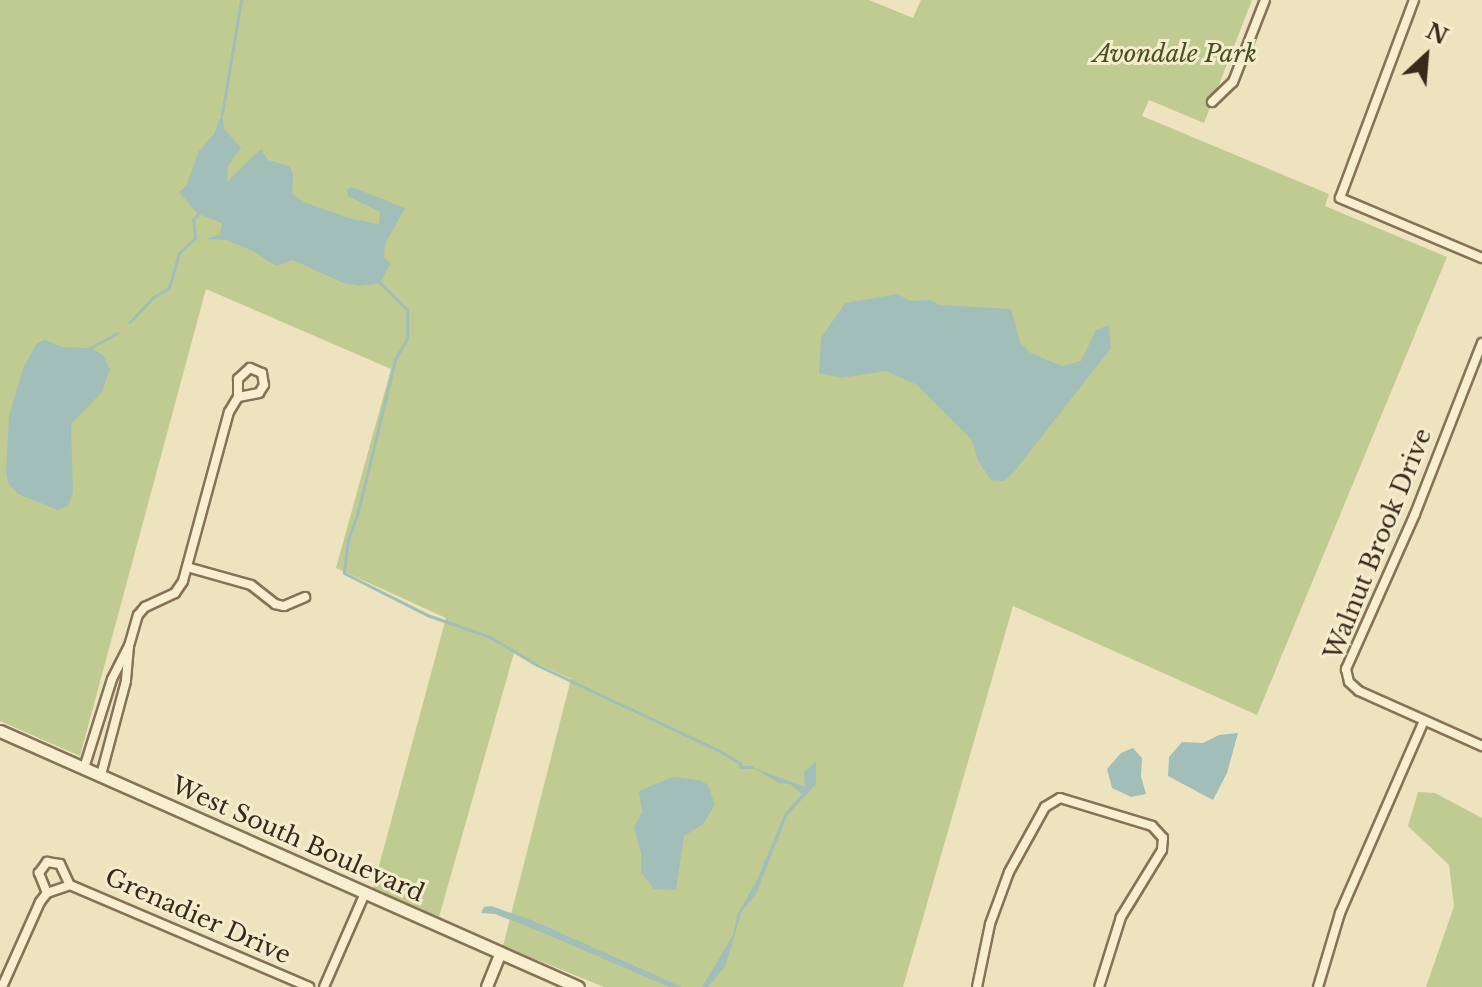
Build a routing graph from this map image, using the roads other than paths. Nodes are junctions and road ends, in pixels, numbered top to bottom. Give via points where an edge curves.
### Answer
1 (1265, 0) edge
2 (1414, 0) edge
3 (1212, 102) dead end
4 (1482, 258) edge
5 (1482, 343) edge
6 (238, 397) dead end
7 (187, 567) junction
8 (305, 597) dead end
9 (129, 646) junction
10 (1424, 721) junction
11 (0, 731) edge
12 (1482, 746) edge
13 (84, 768) junction
14 (101, 775) junction
15 (70, 885) junction
16 (47, 893) junction
17 (365, 893) junction
18 (501, 953) junction
19 (2, 987) edge
20 (309, 987) edge
21 (324, 987) edge
22 (487, 987) edge
23 (578, 987) edge
24 (977, 987) edge
25 (1099, 987) edge
26 (1318, 987) edge

1 - 3 street via 1233,82
2 - 4 street via 1340,198
5 - 10 street, Walnut Brook Drive via 1415,514 1346,669 1354,688
6 - 7 street via 229,412
7 - 8 street via 251,585 275,604
7 - 9 street via 175,593 138,615
9 - 13 street via 112,679
9 - 14 street via 126,681
10 - 12 street, Walnut Brook Drive
10 - 26 street via 1340,913
11 - 13 main road, West South Boulevard
13 - 14 main road, West South Boulevard
14 - 17 main road, West South Boulevard
15 - 16 street, Grenadier Drive
15 - 16 street, Grenadier Drive via 60,864 47,862 39,873
15 - 20 street, Grenadier Drive
16 - 19 street
17 - 18 main road, West South Boulevard
17 - 21 street
18 - 22 street
18 - 23 main road, West South Boulevard
24 - 25 street via 990,924 1019,851 1045,807 1065,798 1152,826 1163,838 1162,850 1121,917

